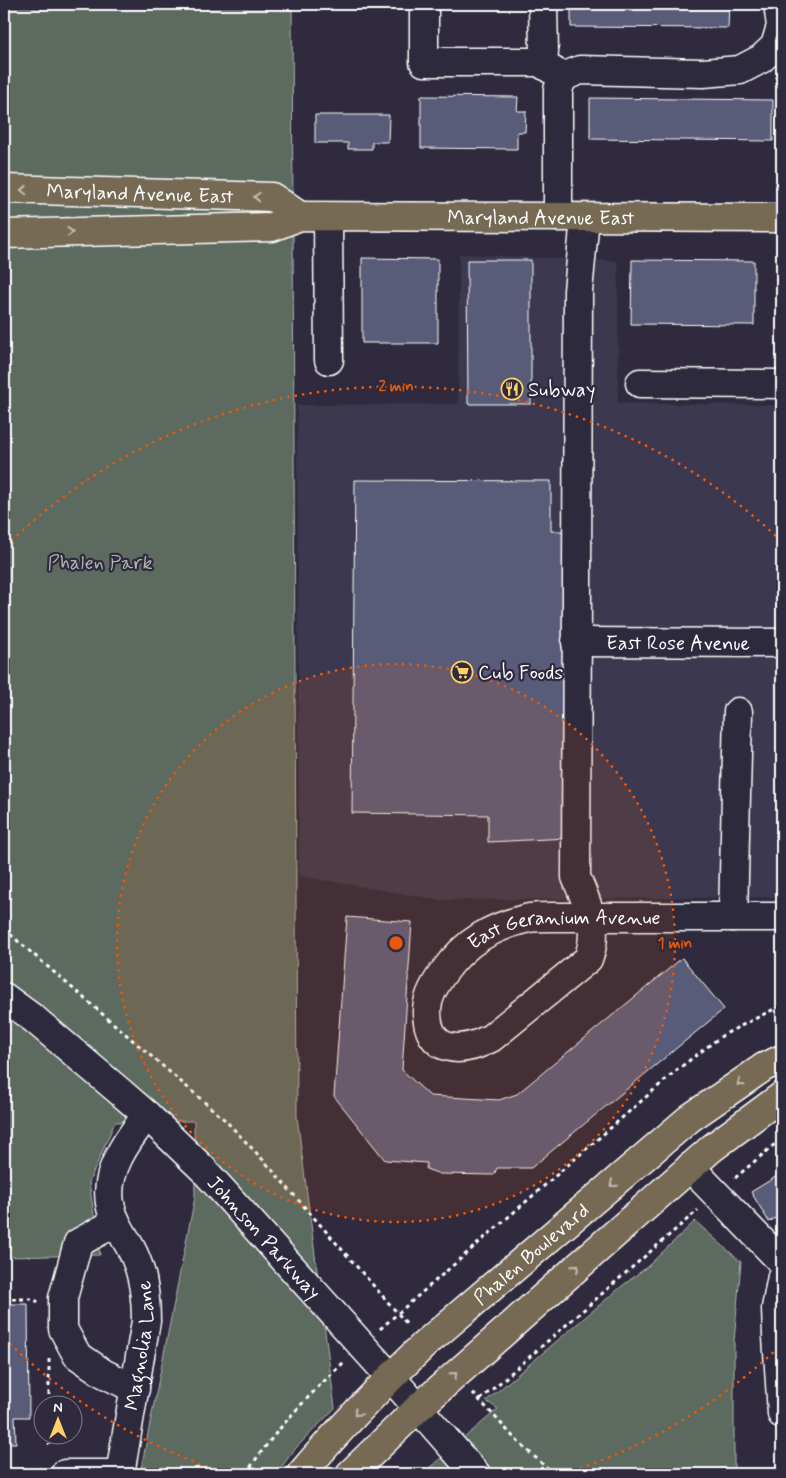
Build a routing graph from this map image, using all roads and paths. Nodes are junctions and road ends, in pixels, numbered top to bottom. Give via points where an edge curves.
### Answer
1 (424, 4) edge
2 (543, 4) edge
3 (778, 4) edge
4 (539, 62) junction
5 (563, 77) junction
6 (4, 189) edge
7 (300, 216) junction
8 (328, 217) junction
9 (558, 217) junction
10 (585, 218) junction
11 (782, 218) edge
12 (4, 234) edge
13 (329, 360) dead end
14 (640, 383) dead end
15 (782, 384) edge
16 (576, 642) junction
17 (782, 643) edge
18 (738, 712) dead end
19 (592, 917) junction
20 (733, 917) junction
21 (782, 917) edge
22 (4, 929) edge
23 (4, 986) edge
24 (4, 997) edge
25 (782, 1005) edge
26 (34, 1019) junction
27 (782, 1059) edge
28 (782, 1096) edge
29 (147, 1115) junction
30 (782, 1138) edge
31 (690, 1167) junction
32 (716, 1194) junction
33 (116, 1222) junction
34 (782, 1262) edge
35 (782, 1276) edge
36 (390, 1377) junction
37 (327, 1378) dead end
38 (134, 1389) junction
39 (418, 1408) junction
40 (782, 1414) edge
41 (65, 1474) edge
42 (120, 1474) edge
43 (246, 1474) edge
44 (302, 1474) edge
45 (350, 1474) edge
46 (476, 1474) edge
47 (554, 1474) edge

1 - 4 street via 424,62
2 - 4 street via 544,54
3 - 5 street via 781,26 775,46 761,59 740,70 703,73 580,70
4 - 5 street
5 - 9 street via 558,90
7 -> 6 main road, Maryland Avenue East via 272,198
7 - 8 main road, Maryland Avenue East
12 -> 7 main road, Maryland Avenue East via 272,227
8 - 9 main road, Maryland Avenue East
8 - 13 street
9 - 10 main road, Maryland Avenue East
10 - 11 main road, Maryland Avenue East
10 - 16 street via 578,292
14 - 15 street
16 - 17 street, East Rose Avenue
16 - 19 street via 576,877
18 - 20 street
19 - 19 street, East Geranium Avenue via 532,918 501,925 474,939 442,974 427,1004 427,1022 434,1038 445,1046 464,1048 491,1038 588,959 592,949
19 - 20 street, East Geranium Avenue
20 - 21 street, East Geranium Avenue
22 - 25 path via 224,1119 398,1313 678,1069 723,1035
23 - 26 street, Johnson Parkway
24 - 26 street, Johnson Parkway
26 - 29 street, Johnson Parkway
27 -> 36 main road, Phalen Boulevard via 764,1067 690,1118
28 - 31 main road, Phalen Boulevard
29 - 33 street, Magnolia Lane via 129,1137 115,1164 109,1196
29 - 36 street, Johnson Parkway via 233,1200
30 - 32 path
31 - 32 street
39 -> 31 main road, Phalen Boulevard
32 - 34 street
32 - 47 path via 480,1400 498,1423
33 - 38 street, Magnolia Lane via 135,1257 146,1298 146,1321
33 - 38 street via 78,1244 63,1298 63,1329 77,1355
35 - 40 street via 776,1308
36 - 39 street, Johnson Parkway
36 -> 44 main road, Phalen Boulevard
37 - 43 path via 284,1423
38 - 42 street, Magnolia Lane
39 - 45 main road, Phalen Boulevard
39 - 46 street, Johnson Parkway
41 - 42 street

